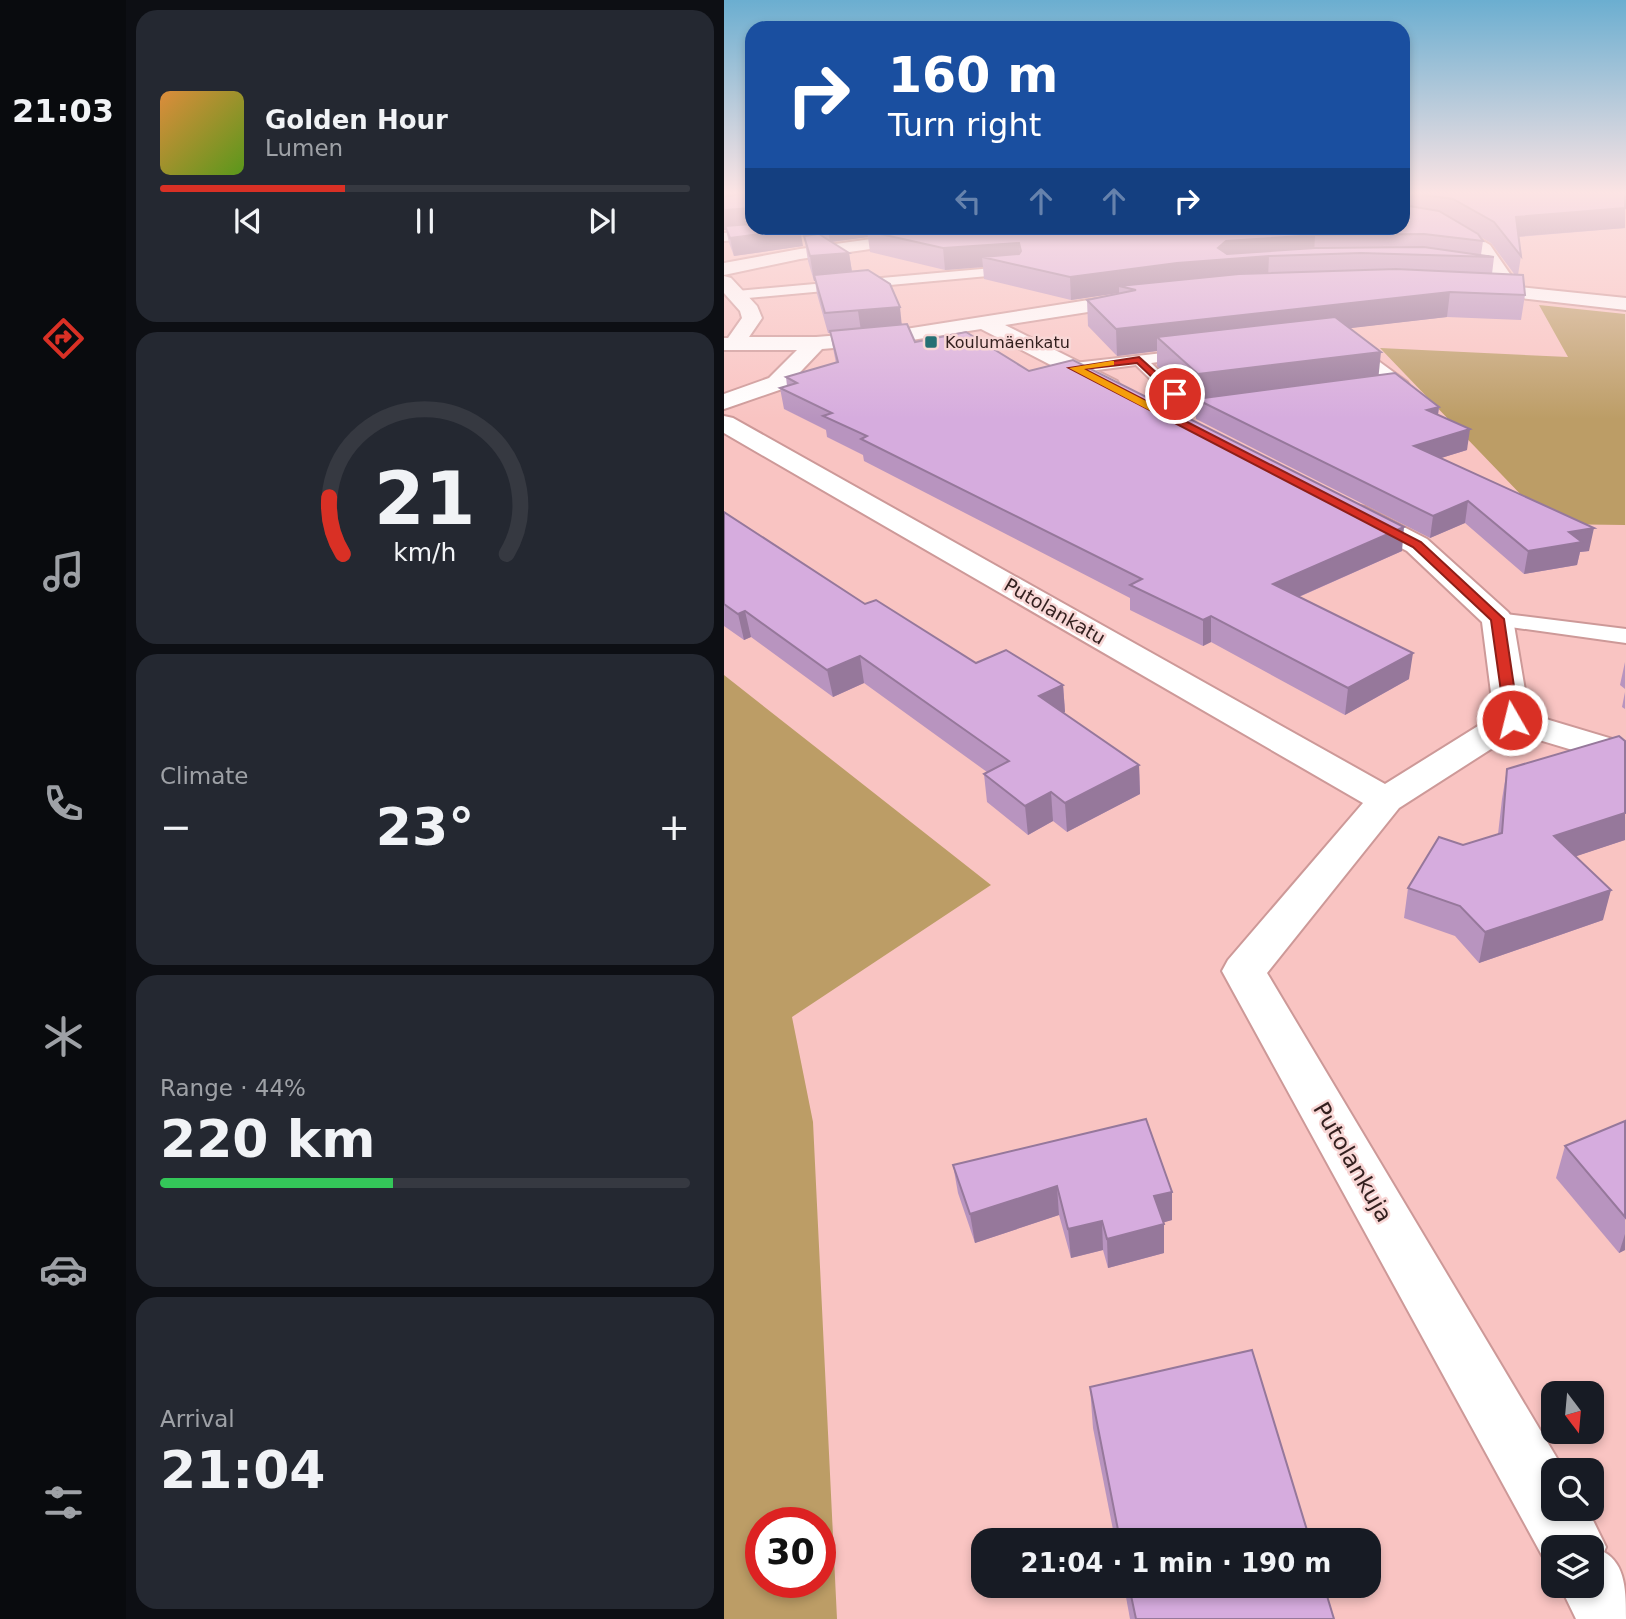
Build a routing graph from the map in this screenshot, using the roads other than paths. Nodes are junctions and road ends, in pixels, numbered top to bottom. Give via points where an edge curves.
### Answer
1 (1492, 269) edge
2 (1015, 270) edge
3 (1460, 287) edge
4 (730, 288) edge
5 (1512, 291) junction
6 (1145, 297) edge
7 (1625, 304) edge
8 (986, 324) junction
9 (1342, 337) edge
10 (816, 343) junction
11 (729, 344) edge
12 (1207, 353) edge
13 (1139, 360) junction
14 (1074, 368) junction
15 (1375, 388) edge
16 (724, 402) edge
17 (1245, 405) edge
18 (724, 423) edge
19 (1202, 434) edge
20 (1333, 502) edge
21 (1497, 619) junction
22 (1625, 636) edge
23 (1512, 720) junction
24 (1625, 755) edge
25 (1386, 800) junction
26 (1566, 1535) edge
27 (1602, 1598) edge
28 (1614, 1619) edge

1 - 5 street
2 - 4 lane
3 - 5 street
4 - 11 street via 752,318
5 - 7 street
6 - 8 street
8 - 10 street
8 - 14 street
9 - 15 lane via 1401,385
10 - 11 street
10 - 16 street via 777,383
12 - 13 lane
13 - 14 lane
13 - 17 lane via 1193,412
14 - 19 street
18 - 25 street, Putolankatu
20 - 21 street via 1417,545
21 - 22 lane
21 - 23 street
23 - 24 street
23 - 25 street
25 - 26 street, Putolankuja via 1244,971
27 - 28 street

